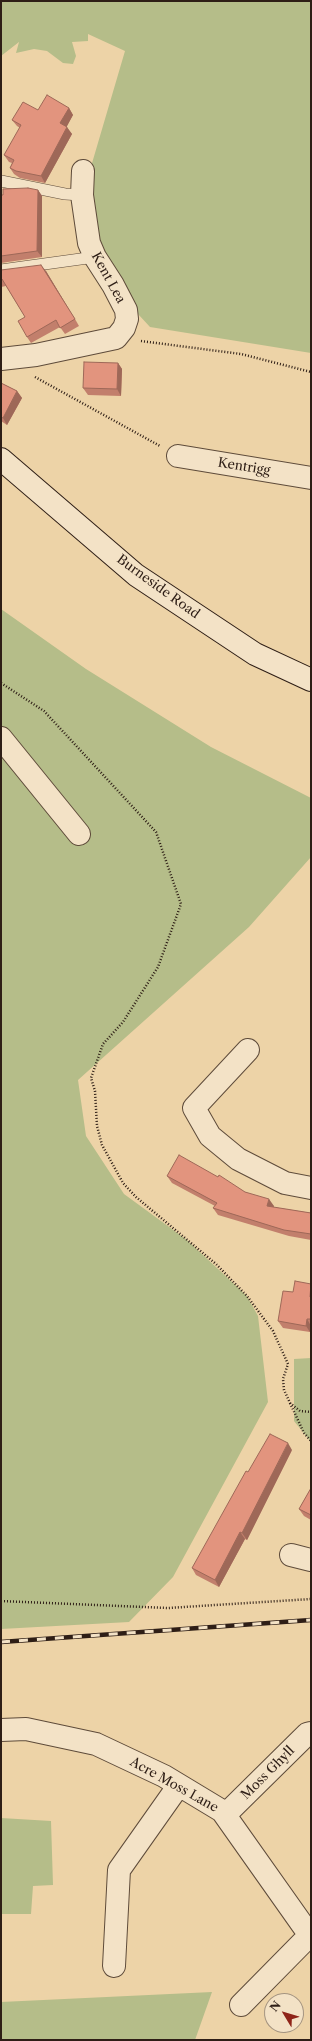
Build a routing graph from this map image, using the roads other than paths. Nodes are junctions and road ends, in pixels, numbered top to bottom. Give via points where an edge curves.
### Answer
1 (83, 171) dead end
2 (1, 181) edge
3 (82, 195) junction
4 (95, 258) junction
5 (1, 270) edge
6 (2, 355) edge
7 (178, 456) road end
8 (1, 459) edge
9 (311, 478) edge
10 (311, 680) edge
11 (1, 738) edge
12 (79, 834) dead end
13 (248, 1050) dead end
14 (311, 1188) edge
15 (1, 1730) edge
16 (311, 1733) edge
17 (179, 1785) junction
18 (225, 1815) junction
19 (310, 1936) edge
20 (114, 1966) dead end
21 (241, 2005) dead end

1 - 3 street, Kent Lea
2 - 3 lane
3 - 4 street, Kent Lea via 85,225
4 - 5 lane
4 - 6 street, Kent Lea via 126,310 124,328 116,338 36,355
7 - 9 street, Kentrigg
8 - 10 street, Burneside Road via 136,575 255,654
11 - 12 street
13 - 14 street via 194,1108 210,1136 238,1159 285,1183
15 - 17 street, Acre Moss Lane via 26,1729 96,1744
16 - 18 street, Moss Ghyll via 307,1734
17 - 18 street, Acre Moss Lane
17 - 20 street via 119,1870
18 - 19 street, Acre Moss Lane
19 - 21 street

